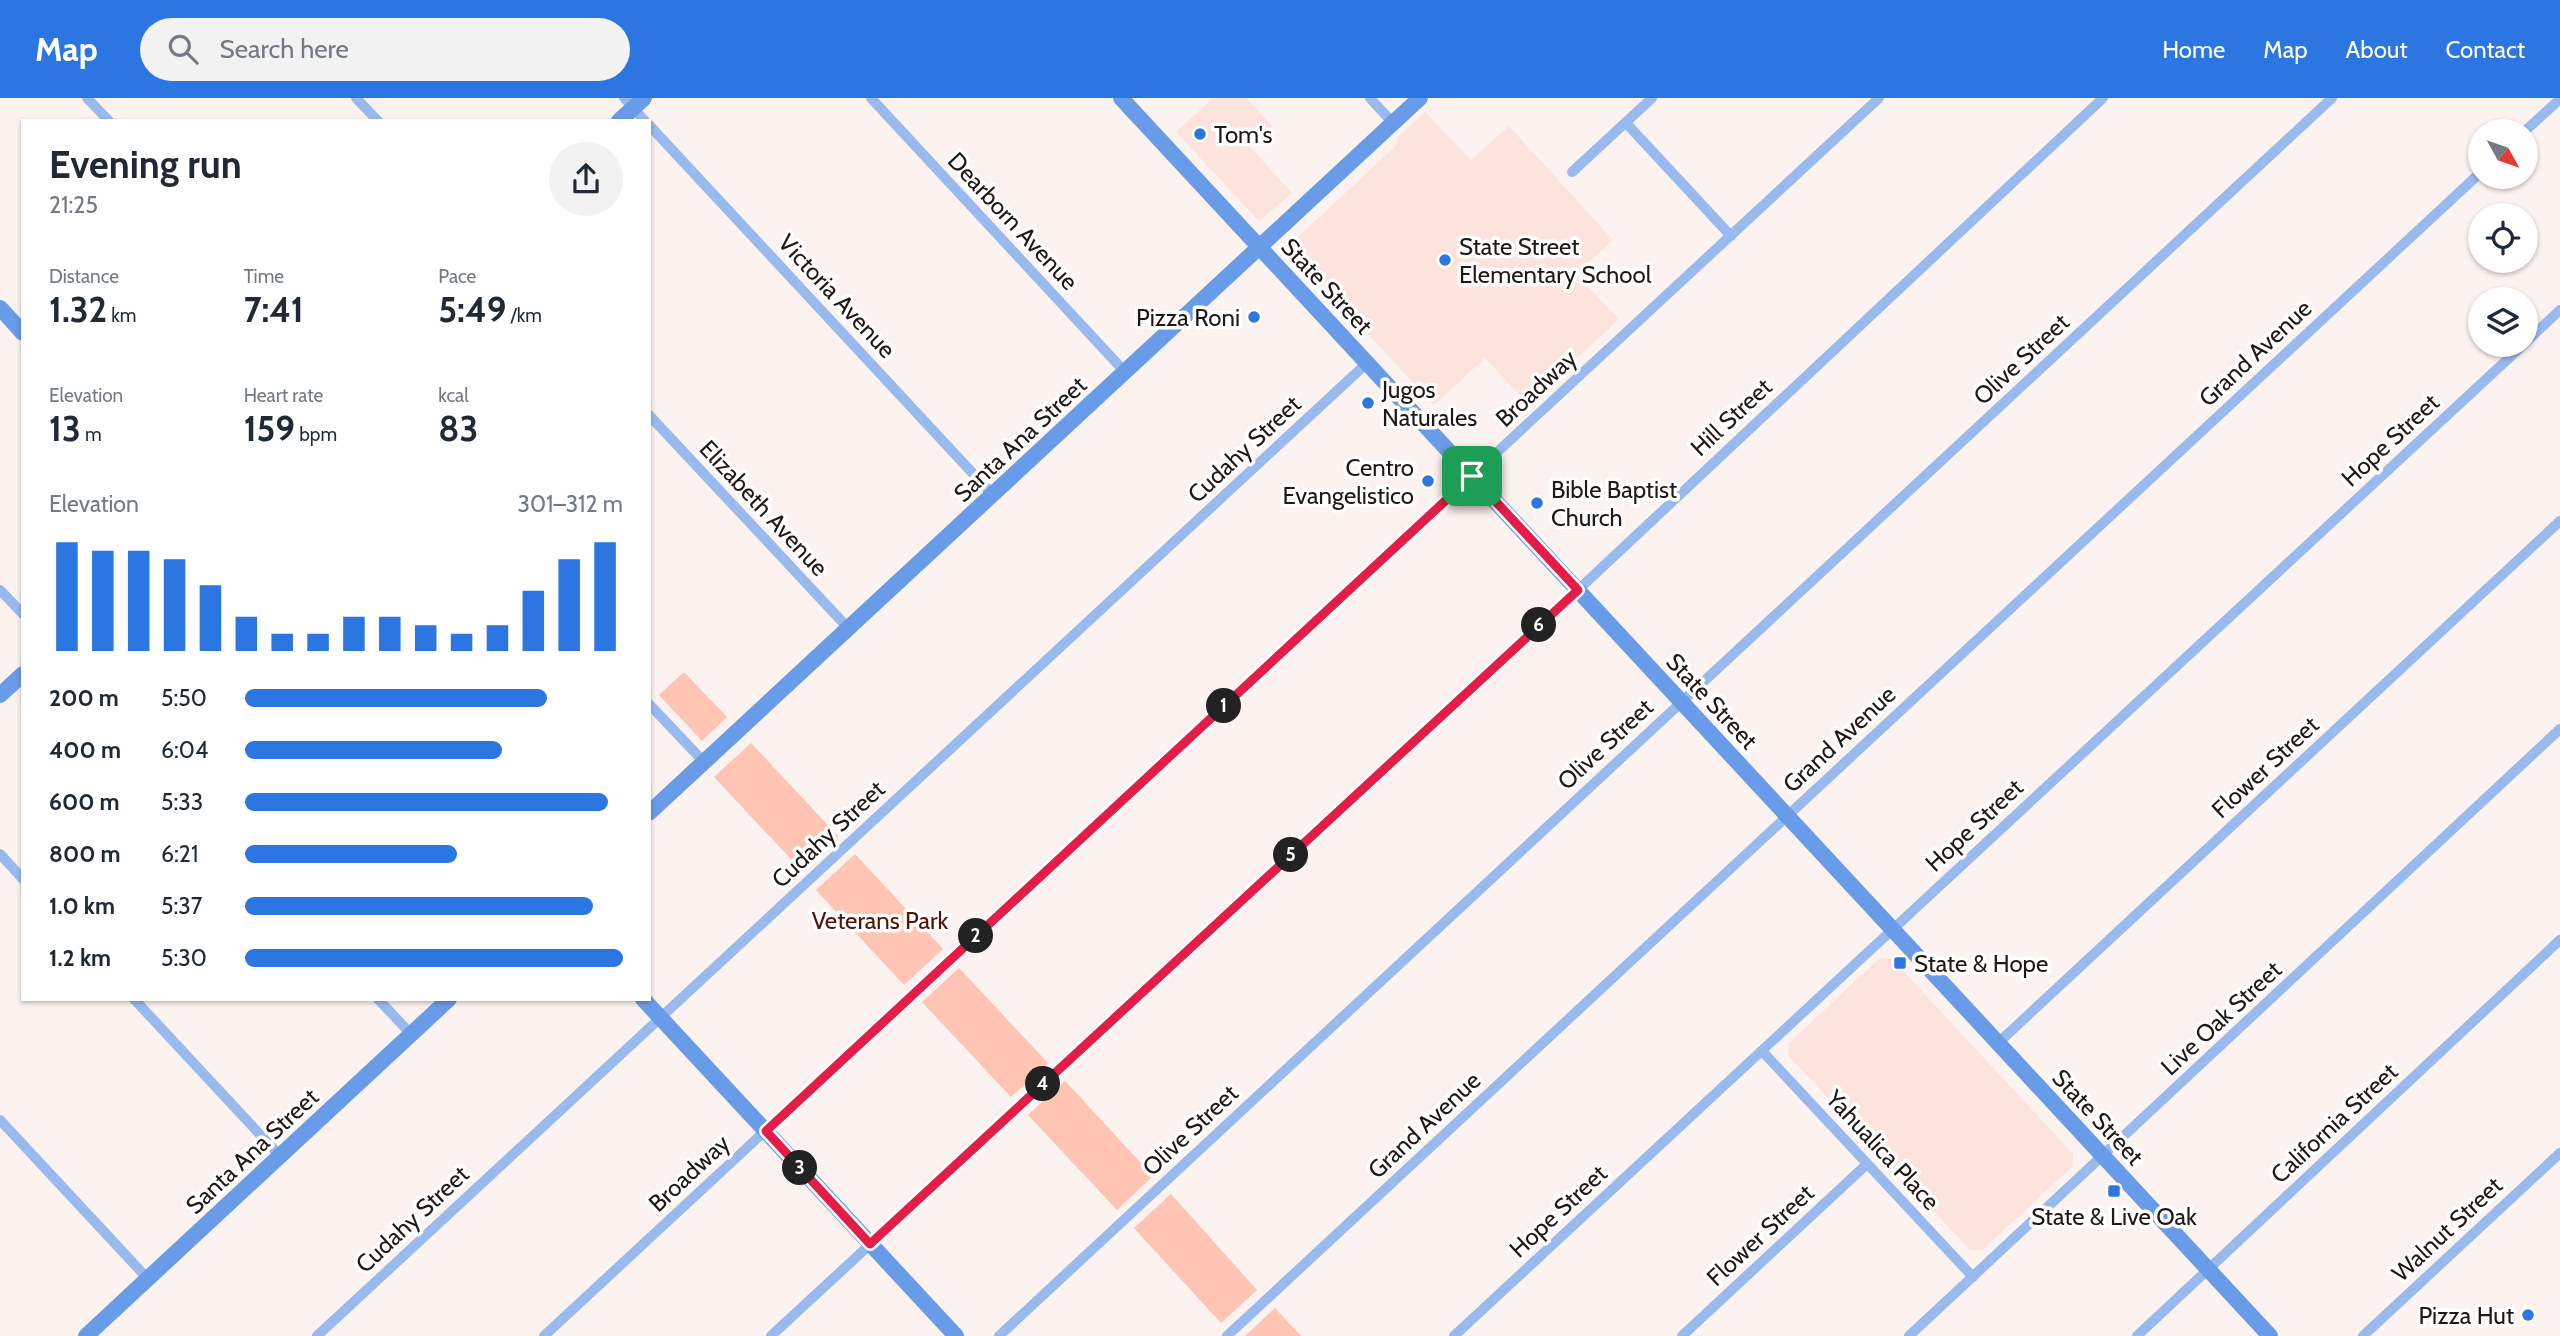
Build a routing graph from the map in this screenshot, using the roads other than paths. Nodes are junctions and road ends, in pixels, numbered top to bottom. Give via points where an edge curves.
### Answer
1 (87, 98) edge
2 (356, 98) edge
3 (871, 98) edge
4 (1121, 98) edge
5 (1370, 98) edge
6 (1420, 98) edge
7 (1652, 98) edge
8 (1880, 98) edge
9 (2103, 98) edge
10 (2332, 98) edge
11 (2560, 99) edge
12 (634, 101) edge
13 (106, 119) edge
14 (376, 119) edge
15 (620, 119) edge
16 (644, 119) edge
17 (2538, 119) edge
18 (1626, 122) junction
19 (1393, 123) junction
20 (651, 127) edge
21 (1572, 172) dead end
22 (2468, 184) edge
23 (1731, 236) junction
24 (1260, 248) junction
25 (0, 308) edge
26 (2560, 310) edge
27 (21, 331) edge
28 (2538, 331) edge
29 (2510, 357) edge
30 (1367, 363) junction
31 (1125, 372) junction
32 (651, 417) edge
33 (1472, 476) junction
34 (993, 495) junction
35 (2560, 521) edge
36 (0, 590) edge
37 (1578, 590) junction
38 (21, 612) edge
39 (849, 629) junction
40 (21, 676) edge
41 (0, 695) edge
42 (1682, 702) junction
43 (651, 706) edge
44 (2560, 729) edge
45 (704, 762) junction
46 (651, 811) edge
47 (1787, 816) junction
48 (0, 855) edge
49 (21, 877) edge
50 (1892, 929) junction
51 (2560, 940) edge
52 (136, 1001) edge
53 (381, 1001) edge
54 (447, 1001) edge
55 (645, 1001) edge
56 (660, 1018) junction
57 (411, 1034) junction
58 (1998, 1043) junction
59 (1762, 1051) junction
60 (0, 1120) edge
61 (766, 1131) junction
62 (2560, 1153) edge
63 (279, 1156) junction
64 (2103, 1156) junction
65 (1867, 1164) junction
66 (870, 1244) junction
67 (2209, 1270) junction
68 (1973, 1277) junction
69 (148, 1279) junction
70 (86, 1336) edge
71 (317, 1336) edge
72 (544, 1336) edge
73 (771, 1336) edge
74 (956, 1336) edge
75 (999, 1336) edge
76 (1227, 1336) edge
77 (1454, 1336) edge
78 (1682, 1336) edge
79 (1909, 1336) edge
80 (2137, 1336) edge
81 (2270, 1336) edge
82 (2363, 1336) edge

1 - 13 street
2 - 14 street
3 - 31 street, Dearborn Avenue
4 - 24 street, State Street
5 - 19 street
6 - 19 street, Santa Ana Street
7 - 18 street
8 - 23 street, Broadway
9 - 37 street, Hill Street
10 - 42 street, Olive Street
11 - 17 street
12 - 15 street
12 - 16 street
18 - 21 street
18 - 23 street
19 - 24 street, Santa Ana Street
20 - 34 street, Victoria Avenue
22 - 47 street, Grand Avenue
23 - 33 street, Broadway
24 - 30 street, State Street
24 - 31 street, Santa Ana Street
25 - 27 street
26 - 28 street, Hope Street
29 - 50 street, Hope Street
30 - 33 street, State Street
30 - 56 street, Cudahy Street
31 - 34 street, Santa Ana Street
32 - 39 street, Elizabeth Avenue
33 - 37 street, State Street
33 - 61 street, Broadway
34 - 39 street, Santa Ana Street
35 - 58 street, Flower Street
36 - 38 street
37 - 42 street, State Street
37 - 66 street, Hill Street
39 - 45 street, Santa Ana Street
40 - 41 street
42 - 47 street, State Street
42 - 75 street, Olive Street
43 - 45 street
44 - 64 street, Live Oak Street
45 - 46 street, Santa Ana Street
47 - 50 street, State Street
47 - 76 street, Grand Avenue
48 - 49 street
50 - 58 street, State Street
50 - 59 street, Hope Street
51 - 67 street, California Street
52 - 63 street
53 - 57 street
54 - 57 street, Santa Ana Street
55 - 56 street
56 - 61 street
56 - 71 street, Cudahy Street
57 - 63 street, Santa Ana Street
58 - 64 street, State Street
59 - 65 street, Yahualica Place
59 - 77 street, Hope Street
60 - 69 street
61 - 66 street
61 - 72 street, Broadway
62 - 82 street, Walnut Street
63 - 69 street, Santa Ana Street
64 - 67 street, State Street
64 - 68 street, Live Oak Street
65 - 68 street, Yahualica Place
65 - 78 street, Flower Street
66 - 73 street, Hill Street
66 - 74 street
67 - 80 street, California Street
67 - 81 street, State Street
68 - 79 street, Live Oak Street
69 - 70 street, Santa Ana Street

